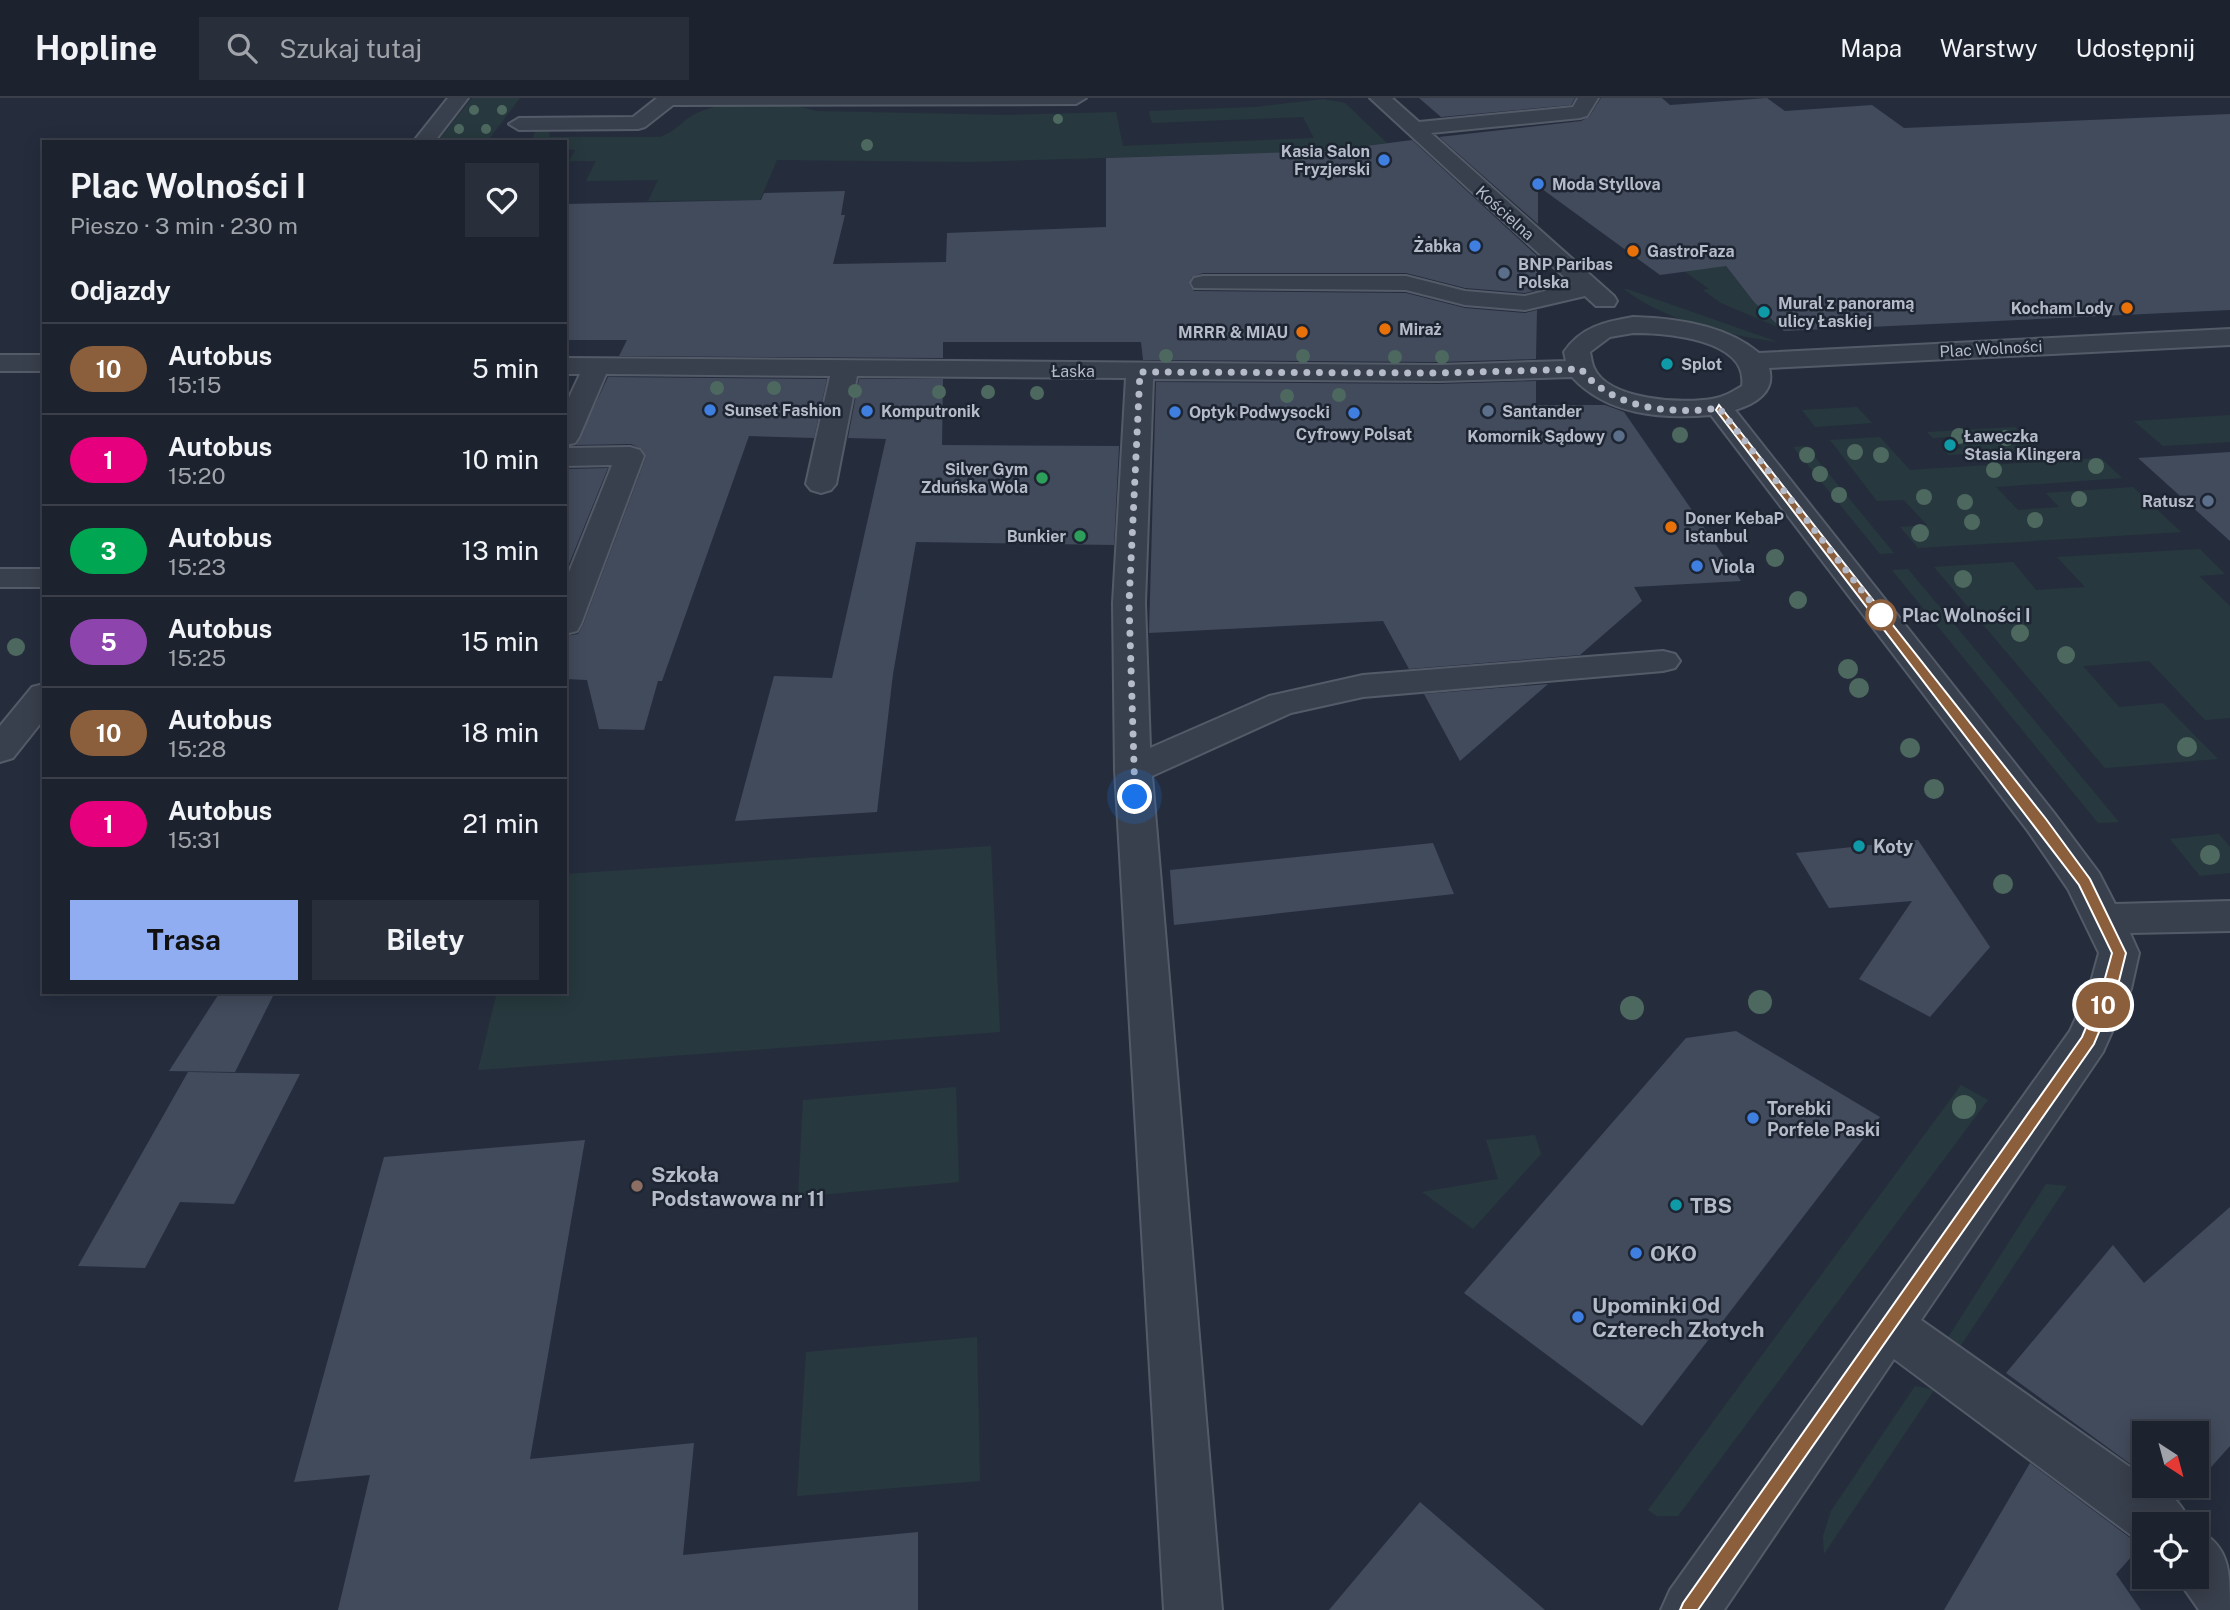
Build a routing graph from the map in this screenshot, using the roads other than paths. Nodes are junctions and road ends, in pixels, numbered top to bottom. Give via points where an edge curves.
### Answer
1 (458, 98) edge
2 (1076, 98) edge
3 (1380, 98) edge
4 (1588, 98) edge
5 (1414, 129) junction
6 (425, 140) edge
7 (507, 140) edge
8 (1203, 283) dead end
9 (1587, 286) junction
10 (1633, 325) junction
11 (2230, 337) edge
12 (1752, 361) junction
13 (0, 363) edge
14 (42, 363) edge
15 (567, 366) edge
16 (596, 367) junction
17 (845, 369) junction
18 (1581, 369) junction
19 (1140, 372) junction
20 (1719, 408) junction
21 (567, 432) edge
22 (567, 457) edge
23 (821, 484) dead end
24 (0, 578) edge
25 (42, 578) edge
26 (567, 619) edge
27 (1663, 661) dead end
28 (42, 698) edge
29 (0, 750) edge
30 (1133, 770) junction
31 (2230, 916) edge
32 (2105, 919) junction
33 (1888, 1325) junction
34 (2146, 1512) edge
35 (2209, 1576) edge
36 (2230, 1606) edge
37 (1193, 1610) edge
38 (1690, 1610) edge

1 - 6 street
2 - 7 street via 668,99 638,123 525,115
3 - 5 street, Kościelna
4 - 5 street via 1580,112
5 - 9 street, Kościelna
8 - 9 street via 1406,283 1465,298 1525,303
9 - 10 street, Kościelna
10 - 12 street via 1702,333
10 - 18 street via 1589,338 1577,352
11 - 12 street, Plac Wolności
12 - 20 street via 1758,376 1755,389
13 - 14 street
15 - 16 street, Łaska
16 - 17 street, Łaska
16 - 21 street
17 - 19 street, Łaska
17 - 23 street
18 - 19 street, Łaska
18 - 20 street via 1608,393 1643,405
19 - 30 street via 1129,603
20 - 32 street via 2041,822
22 - 26 street via 630,456
24 - 25 street
27 - 30 street via 1363,686 1281,704
28 - 29 street
30 - 37 street
31 - 32 street
32 - 33 street via 2119,953 2110,989 2088,1040
33 - 34 street
33 - 38 street
35 - 36 street

